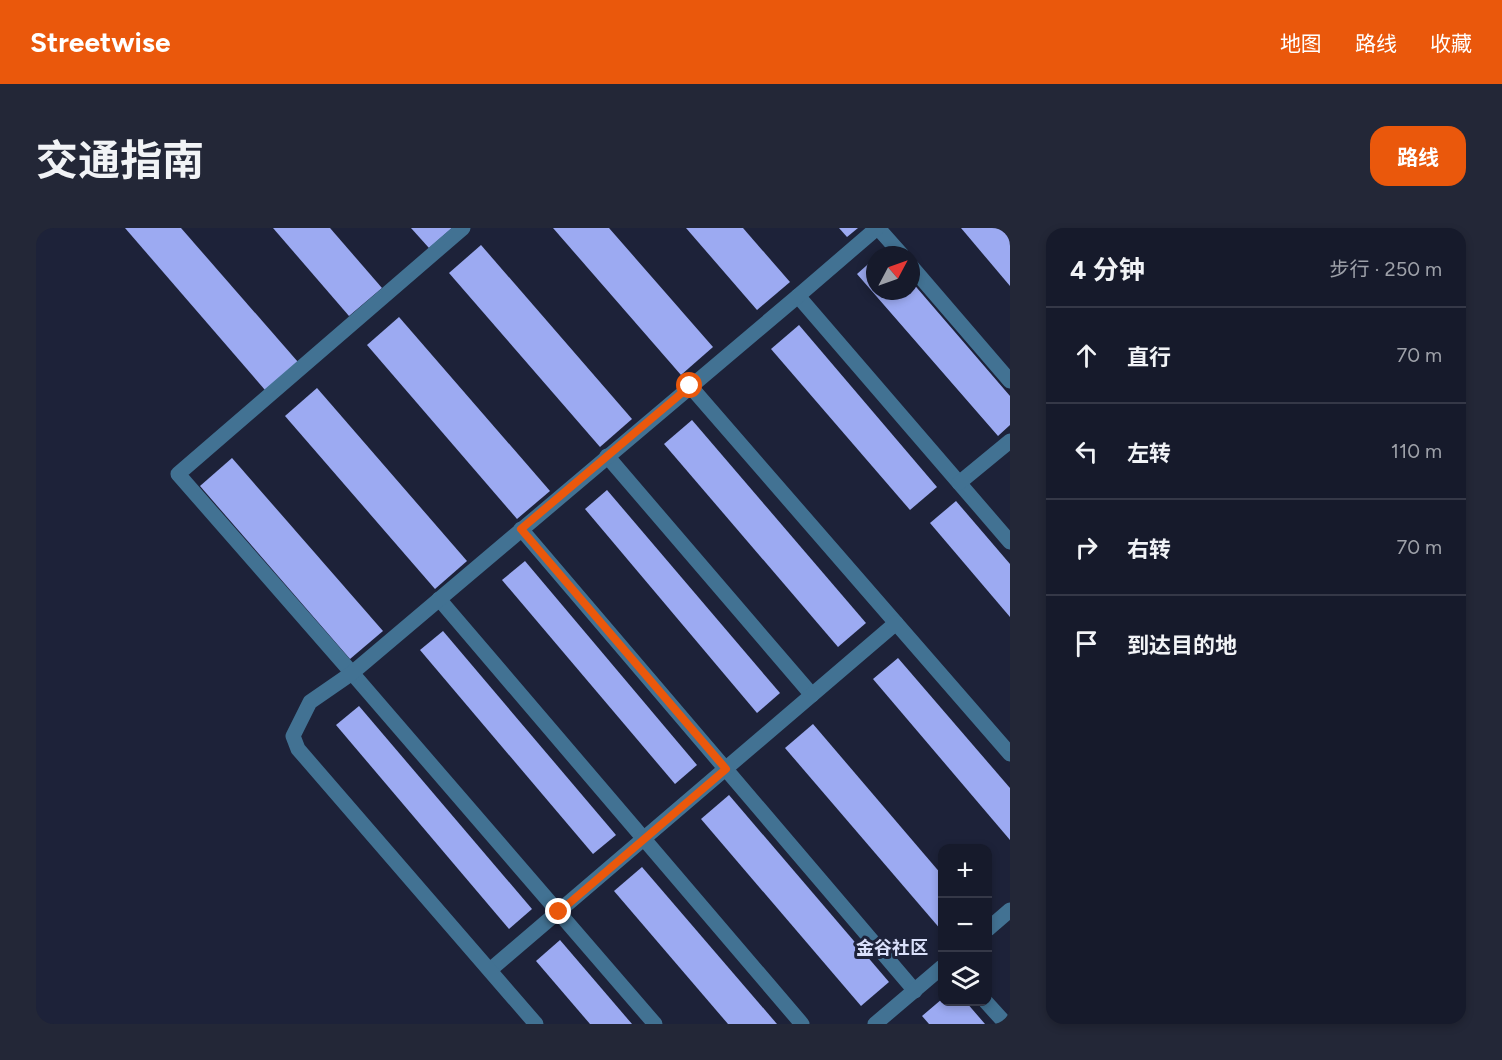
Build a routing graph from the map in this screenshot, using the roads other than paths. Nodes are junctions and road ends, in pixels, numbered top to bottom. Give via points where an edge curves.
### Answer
1 (464, 228) edge
2 (878, 228) edge
3 (894, 246) edge
4 (920, 276) edge
5 (798, 296) junction
6 (1010, 381) edge
7 (690, 386) junction
8 (1010, 441) edge
9 (607, 456) junction
10 (959, 483) junction
11 (521, 529) junction
12 (1010, 542) edge
13 (439, 599) junction
14 (896, 623) junction
15 (352, 673) junction
16 (812, 695) junction
17 (1010, 754) edge
18 (726, 769) junction
19 (644, 839) junction
20 (1010, 910) edge
21 (559, 912) junction
22 (992, 925) edge
23 (490, 970) junction
24 (938, 971) edge
25 (915, 991) junction
26 (990, 1006) edge
27 (536, 1024) edge
28 (655, 1024) edge
29 (801, 1024) edge
30 (877, 1024) edge
31 (1006, 1024) edge

1 - 15 street via 178,474
2 - 3 street
2 - 5 street
4 - 6 street
5 - 7 street
5 - 10 street
7 - 9 street
7 - 14 street
8 - 10 street
9 - 11 street
9 - 16 street
10 - 12 street
11 - 13 street
11 - 18 street
13 - 15 street
13 - 19 street
14 - 16 street
14 - 17 street
15 - 21 street
15 - 23 street via 310,702 293,735 298,748
16 - 18 street
18 - 19 street
18 - 25 street
19 - 21 street
19 - 29 street
20 - 22 street
21 - 23 street
21 - 28 street
23 - 27 street
24 - 25 street
25 - 30 street
26 - 31 street

